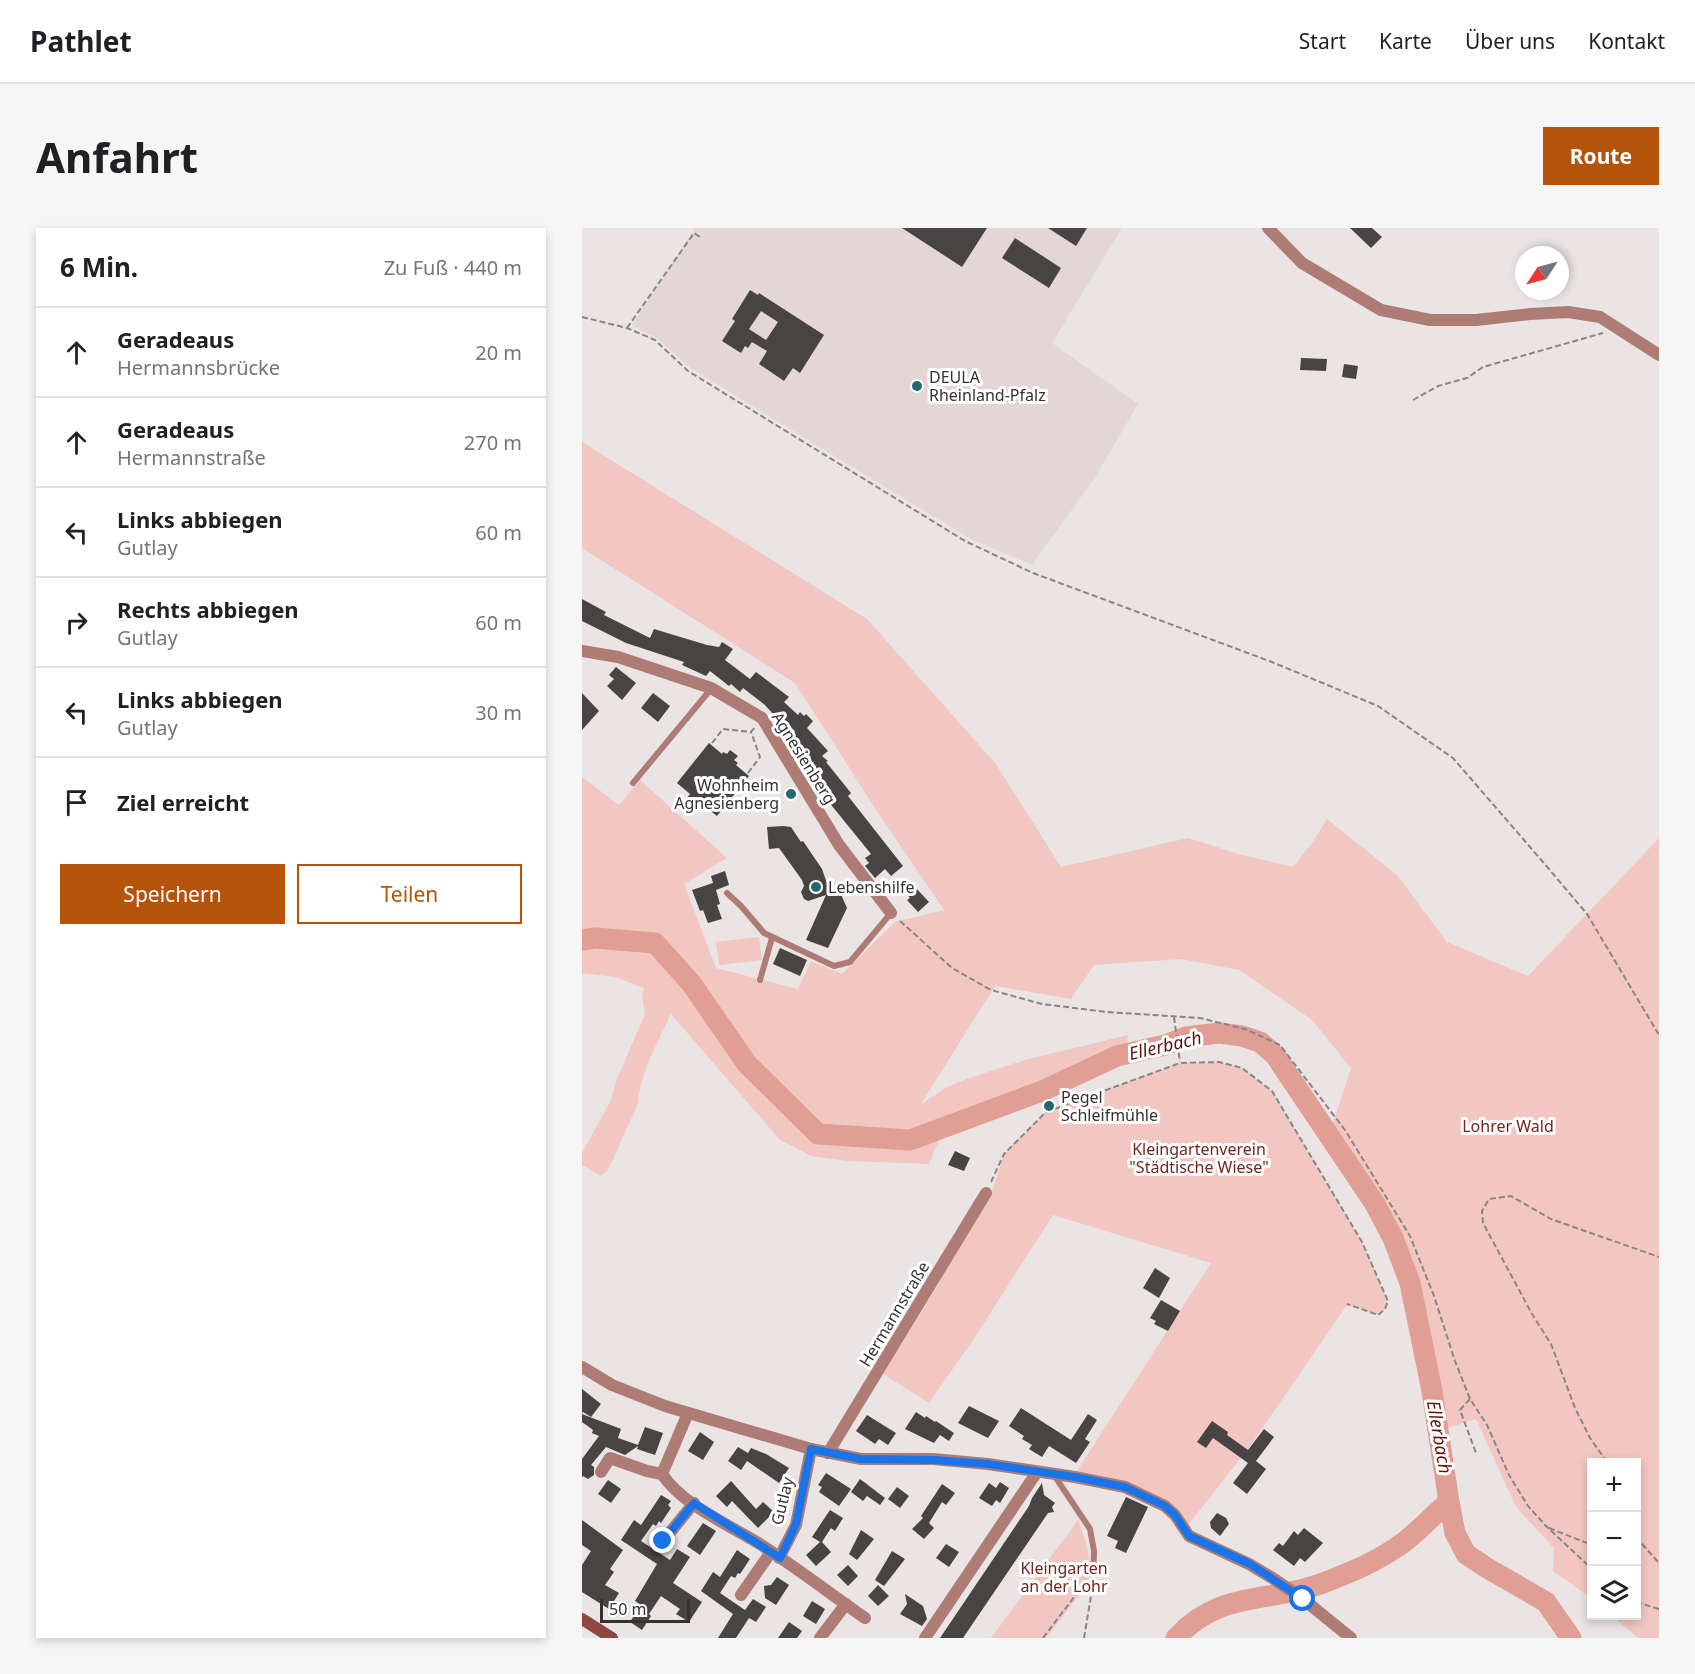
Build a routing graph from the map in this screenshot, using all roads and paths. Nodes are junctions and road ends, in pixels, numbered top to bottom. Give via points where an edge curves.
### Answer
1 (1268, 228) edge
2 (700, 237) dead end
3 (582, 317) edge
4 (1612, 325) junction
5 (627, 328) junction
6 (1659, 355) edge
7 (1413, 400) dead end
8 (582, 651) edge
9 (711, 688) junction
10 (762, 718) junction
11 (752, 732) junction
12 (712, 742) dead end
13 (748, 773) dead end
14 (633, 783) dead end
15 (727, 893) dead end
16 (891, 913) junction
17 (772, 938) junction
18 (760, 980) dead end
19 (1174, 1017) junction
20 (1659, 1035) edge
21 (1180, 1063) junction
22 (986, 1192) joint
23 (1659, 1257) edge
24 (1347, 1304) dead end
25 (582, 1367) edge
26 (1470, 1399) junction
27 (688, 1413) junction
28 (811, 1449) junction
29 (828, 1453) junction
30 (1476, 1453) dead end
31 (1604, 1458) edge
32 (601, 1472) dead end
33 (1037, 1472) junction
34 (662, 1474) junction
35 (1054, 1475) junction
36 (694, 1503) junction
37 (1546, 1526) junction
38 (663, 1541) dead end
39 (1587, 1543) edge
40 (1641, 1543) edge
41 (775, 1555) junction
42 (1659, 1563) edge
43 (1589, 1566) edge
44 (1093, 1582) junction
45 (741, 1594) dead end
46 (846, 1604) junction
47 (1641, 1604) edge
48 (1659, 1609) edge
49 (865, 1618) dead end
50 (582, 1619) edge
51 (612, 1638) edge
52 (820, 1638) edge
53 (925, 1638) edge
54 (1043, 1638) edge
55 (1084, 1638) edge
56 (1351, 1638) edge

1 - 4 street via 1302,263 1381,310 1430,320 1568,312 1600,317
2 - 5 path via 694,233
3 - 5 path
4 - 6 street
4 - 7 path via 1600,334 1483,367 1467,378 1438,386
5 - 20 path via 655,340 688,370 965,541 1033,573 1272,662 1377,706 1453,758 1587,914
8 - 9 street, Agnesienberg via 618,657
9 - 10 street, Agnesienberg
9 - 14 lane
10 - 11 path
10 - 16 street, Agnesienberg via 839,845
11 - 12 path via 723,729
11 - 13 path via 760,757
15 - 17 lane
16 - 17 lane via 850,962 843,965 834,966
16 - 19 path via 952,968 991,990 1042,1004
17 - 18 lane
19 - 21 path
19 - 26 path via 1200,1018 1245,1029 1280,1045 1306,1078 1345,1130 1410,1236
21 - 22 path via 1046,1112 1004,1154
21 - 24 path via 1219,1062 1242,1068 1272,1091 1362,1242 1388,1301 1378,1315
22 - 29 street, Hermannstraße
23 - 31 path via 1551,1220 1511,1196 1489,1199 1482,1211 1483,1223 1551,1344 1575,1408
25 - 27 street via 612,1385
26 - 30 path via 1460,1410
26 - 37 path via 1487,1425 1509,1475
27 - 28 street
27 - 34 street
28 - 29 street
28 - 41 street, Gutlay via 796,1524
29 - 33 street via 861,1459 944,1460
32 - 34 street via 610,1458
33 - 35 street
33 - 53 street
34 - 36 street, Gutlay
35 - 44 lane via 1090,1529
35 - 56 street via 1125,1487 1165,1506 1189,1536 1250,1564 1303,1599
36 - 38 street
36 - 41 street, Gutlay
37 - 39 path
37 - 43 path
40 - 42 path
41 - 45 street, Gutlay
41 - 46 street, Gutlay
44 - 54 path via 1085,1583
44 - 55 path
46 - 49 street, Gutlay
46 - 52 street
47 - 48 path
50 - 51 street

